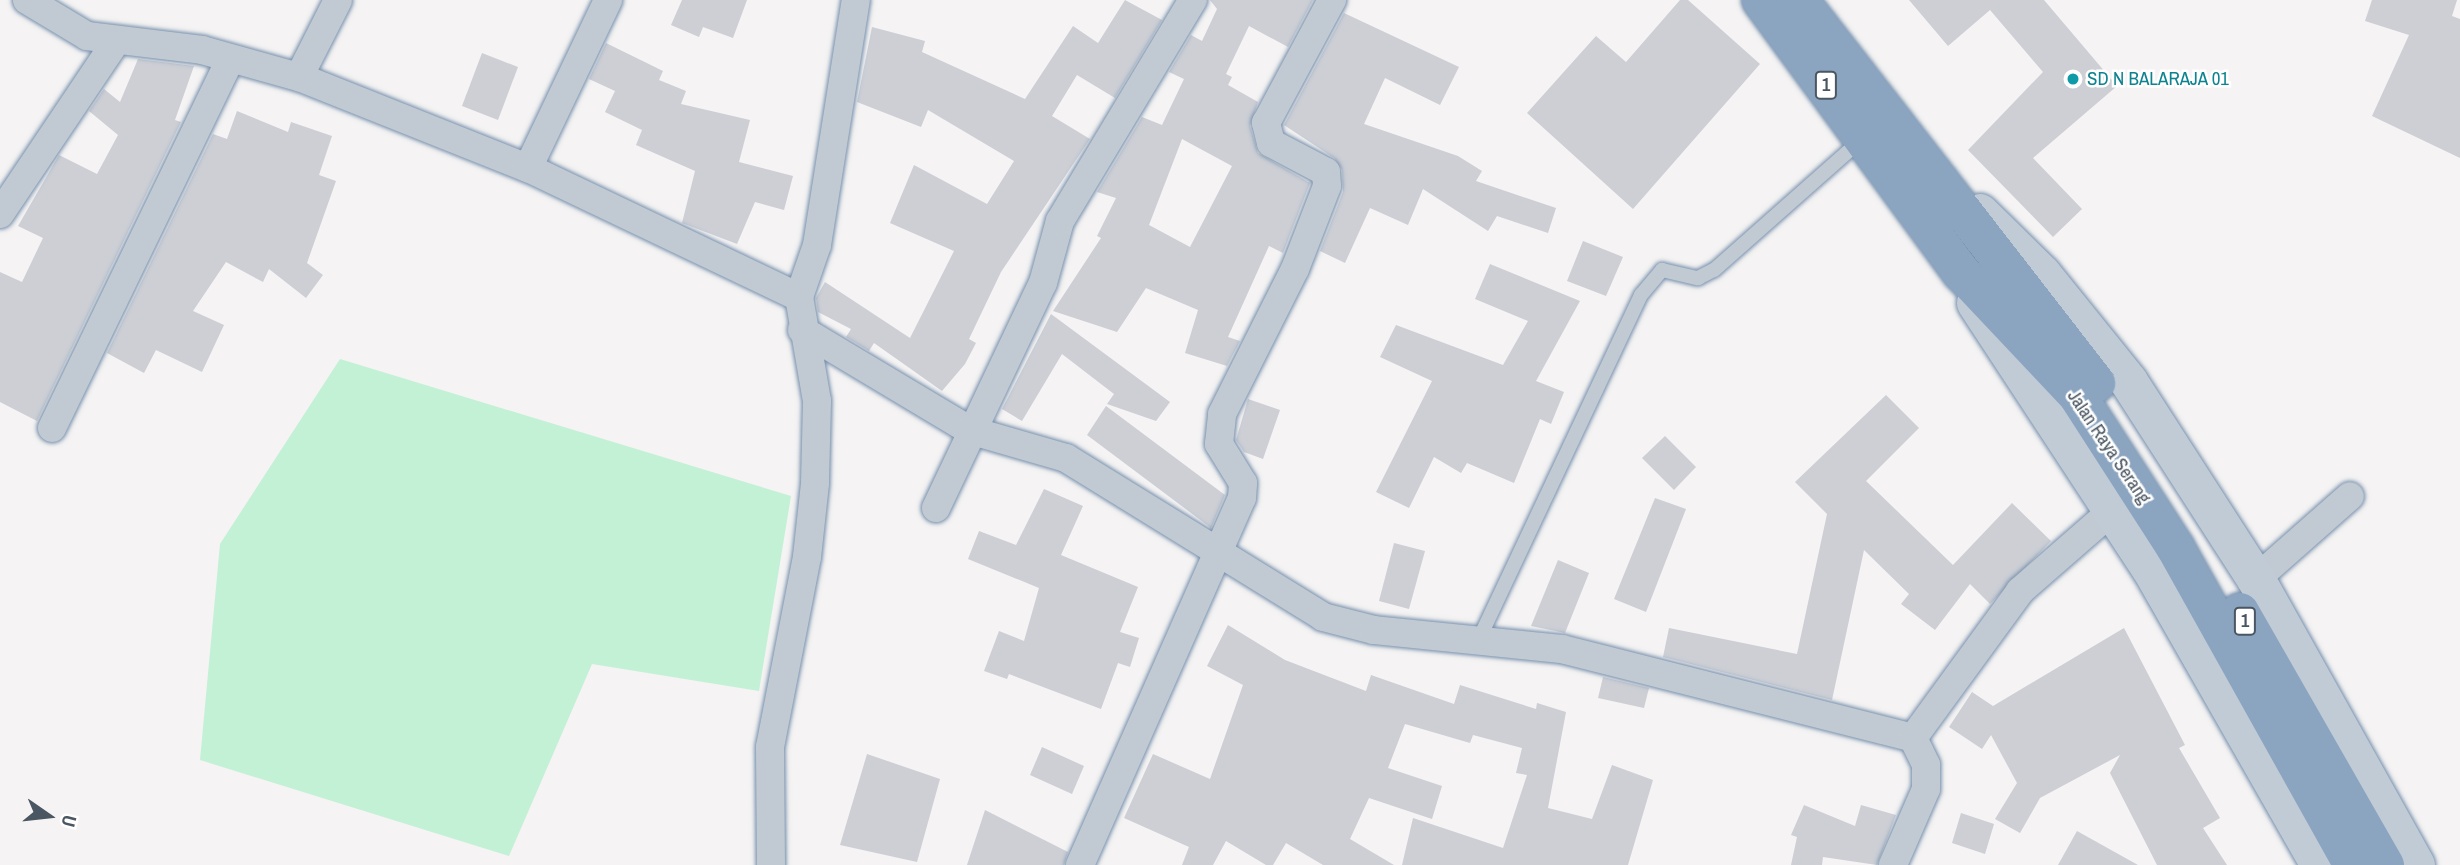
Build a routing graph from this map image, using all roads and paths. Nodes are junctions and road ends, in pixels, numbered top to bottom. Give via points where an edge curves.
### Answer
1 (27, 0) edge
2 (338, 0) edge
3 (608, 0) edge
4 (856, 0) edge
5 (1193, 0) edge
6 (1332, 0) edge
7 (1761, 0) edge
8 (1799, 0) edge
9 (117, 40) junction
10 (230, 60) junction
11 (299, 77) junction
12 (1866, 135) junction
13 (1904, 162) junction
14 (528, 168) junction
15 (0, 214) edge
16 (799, 297) junction
17 (802, 330) junction
18 (2086, 389) junction
19 (52, 428) dead end
20 (969, 430) junction
21 (2350, 496) dead end
22 (936, 508) dead end
23 (2113, 510) junction
24 (1213, 554) junction
25 (2256, 579) junction
26 (1480, 637) junction
27 (1913, 738) junction
28 (771, 865) edge
29 (1080, 865) edge
30 (1893, 865) edge
31 (2320, 865) edge
32 (2353, 865) edge
33 (2385, 865) edge
34 (2416, 865) edge

1 - 9 street via 65,26
2 - 11 street
3 - 14 street
4 - 16 street via 817,245
5 - 20 street via 1071,200 1043,283
6 - 24 street via 1266,124 1270,142 1326,172 1327,186 1295,269 1222,414 1219,444 1243,483 1242,498
7 - 12 highway, Jalan Raya Serang / 1
8 - 13 highway, Jalan Raya Serang / 1
9 - 10 street via 147,39
9 - 15 street
10 - 11 street
10 - 19 street
11 - 14 street
12 - 13 highway, Jalan Raya Serang / 1
12 - 26 lane via 1714,270 1698,278 1662,270 1642,295
13 - 18 highway, Jalan Raya Serang / 1
13 - 23 main road
13 - 25 main road via 2042,274 2129,382
14 - 16 street
16 - 17 street
17 - 20 street
17 - 28 street via 817,401 815,483 807,556 770,747
18 - 32 highway, Jalan Raya Serang / 1
18 - 33 highway, Jalan Raya Serang / 1 via 2281,679
20 - 22 street
20 - 24 street via 1066,458
21 - 25 street
23 - 27 street via 2020,591
23 - 31 main road
24 - 26 street via 1323,617 1374,630
24 - 29 street
25 - 34 main road
26 - 27 street via 1562,649
27 - 30 street via 1926,765 1926,789

